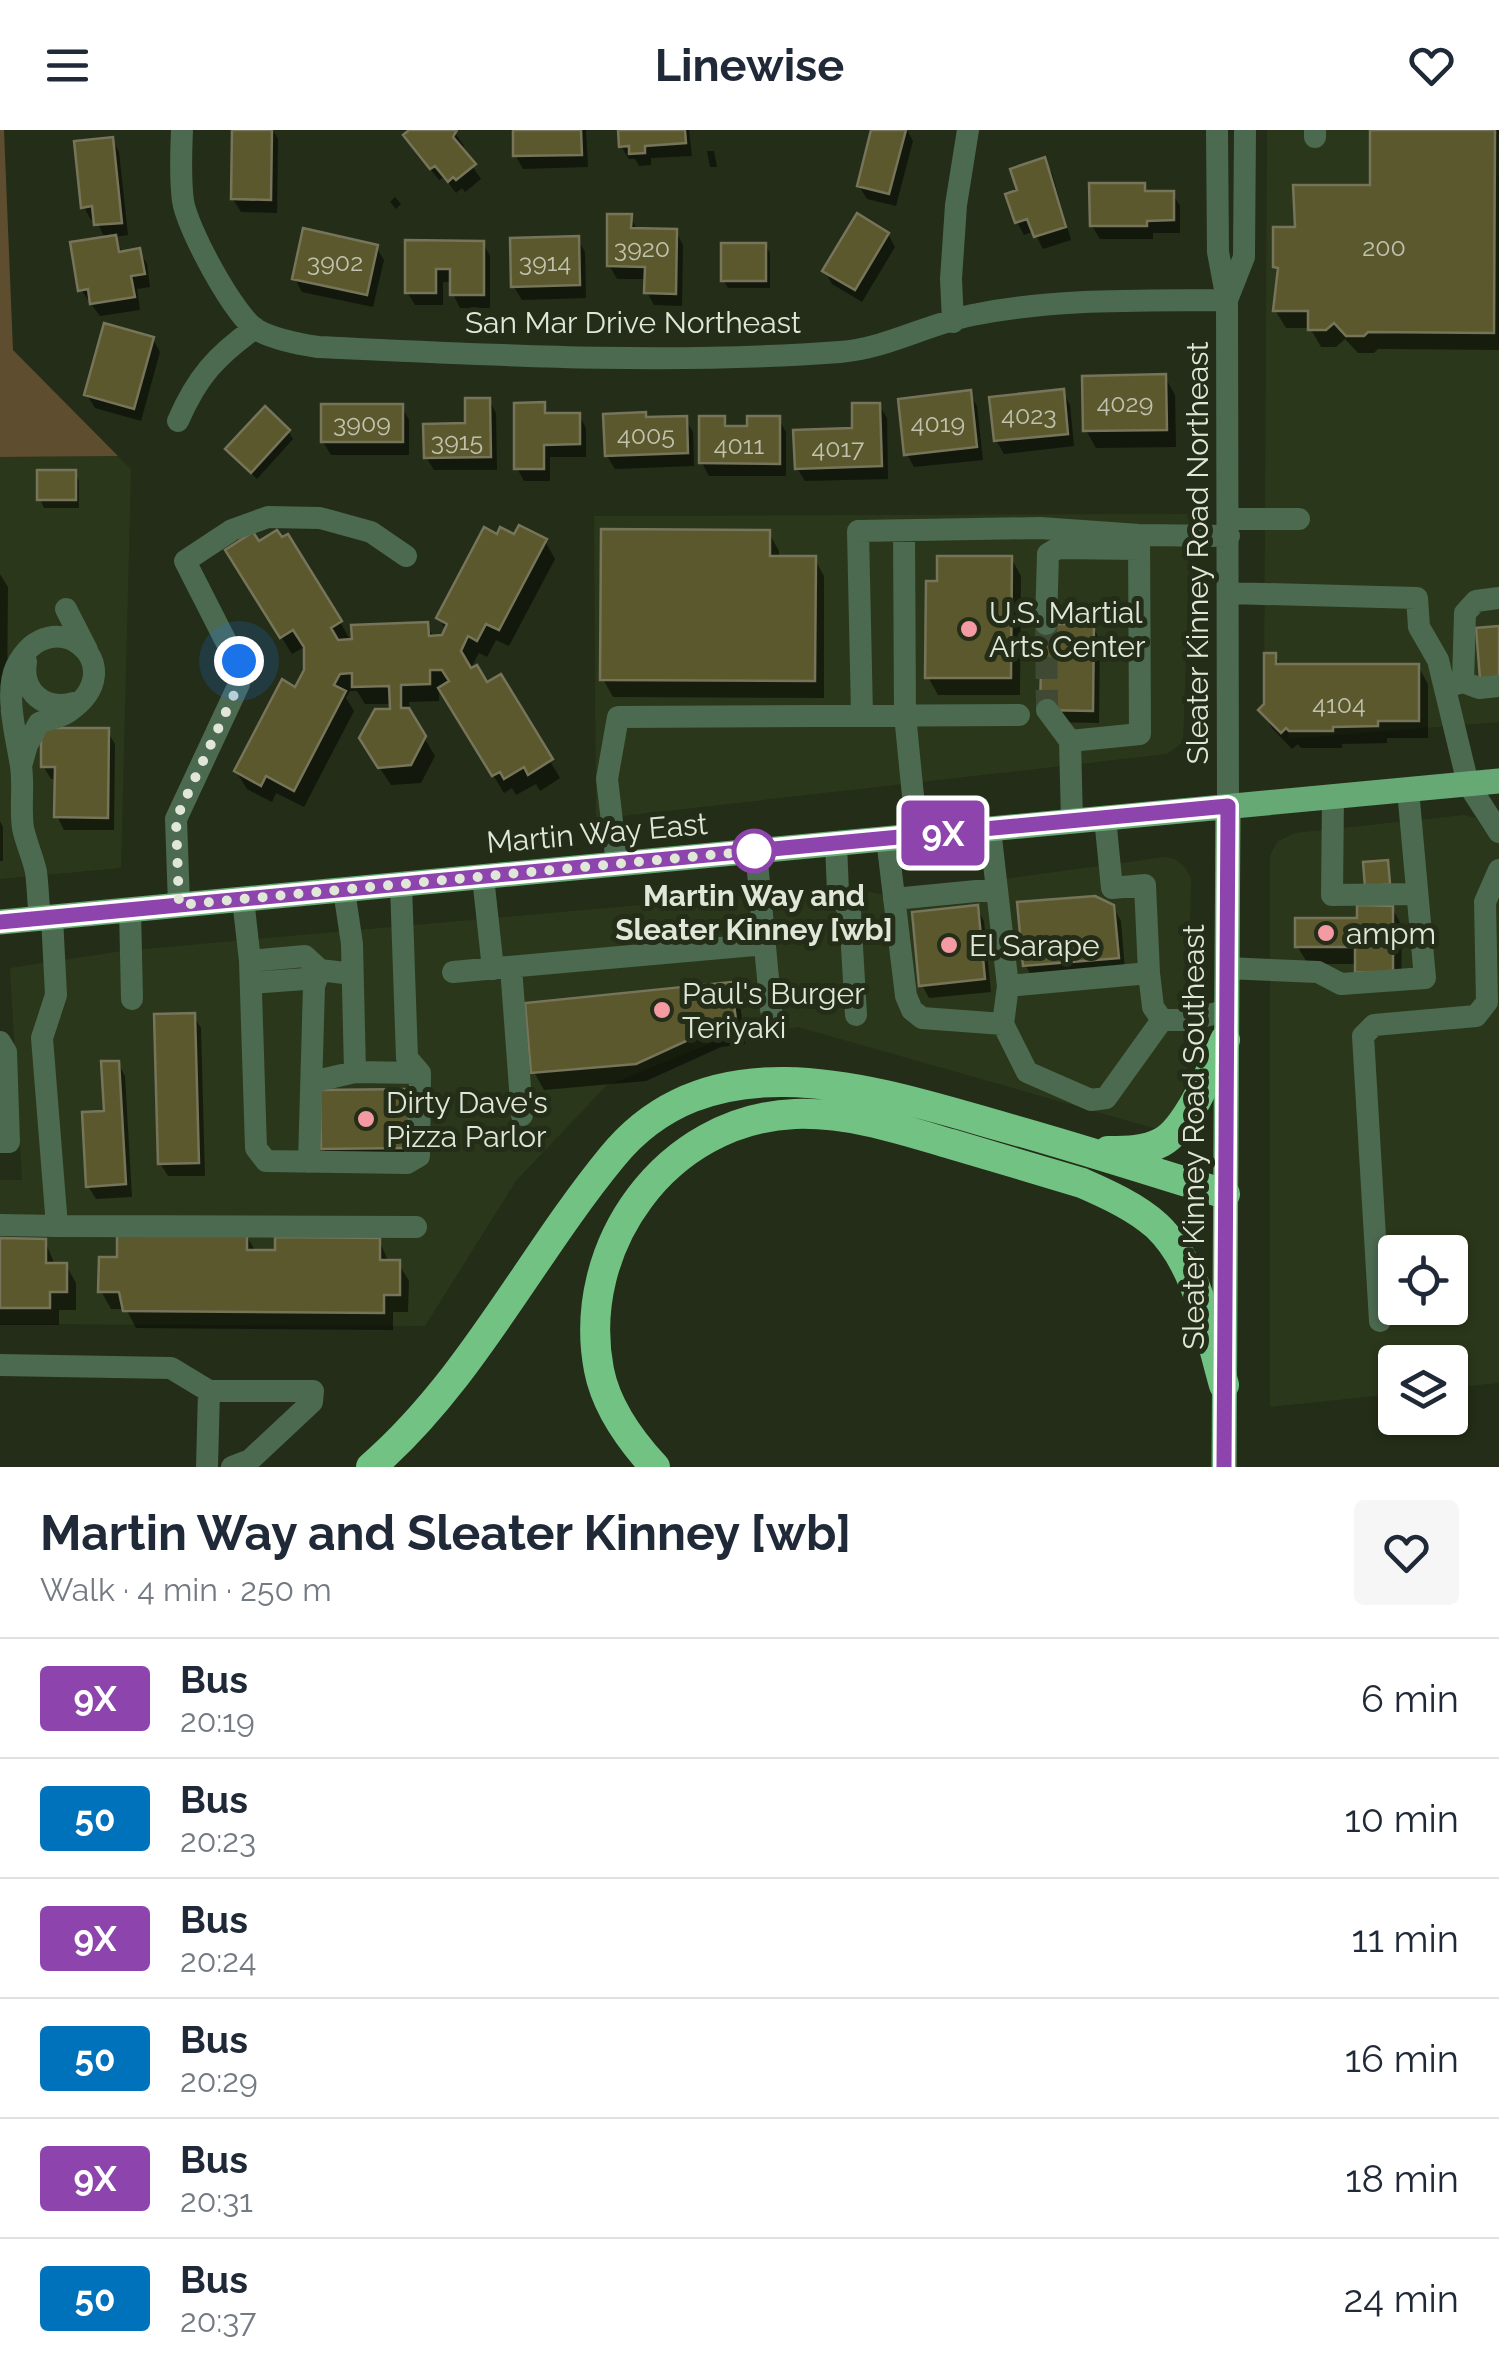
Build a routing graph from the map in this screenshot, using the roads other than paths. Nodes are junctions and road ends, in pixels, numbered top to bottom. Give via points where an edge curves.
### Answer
1 (182, 130) edge
2 (968, 130) edge
3 (1217, 130) edge
4 (1245, 130) edge
5 (1227, 300) junction
6 (953, 322) junction
7 (255, 328) junction
8 (178, 421) dead end
9 (1300, 519) dead end
10 (1229, 527) junction
11 (904, 531) junction
12 (1140, 542) junction
13 (406, 556) dead end
14 (1229, 593) junction
15 (1499, 598) edge
16 (1046, 624) tunnel mouth
17 (31, 650) junction
18 (1455, 685) junction
19 (1499, 686) edge
20 (78, 702) junction
21 (1047, 710) tunnel mouth
22 (1019, 714) dead end
23 (862, 715) junction
24 (905, 715) junction
25 (1070, 741) junction
26 (21, 766) junction
27 (1499, 781) edge
28 (1468, 784) junction
29 (1408, 790) junction
30 (1334, 797) junction
31 (1228, 806) junction
32 (1105, 818) junction
33 (1072, 821) junction
34 (990, 829) junction
35 (1499, 832) edge
36 (917, 836) junction
37 (888, 839) junction
38 (836, 844) junction
39 (756, 851) junction
40 (617, 864) junction
41 (1499, 870) edge
42 (482, 877) junction
43 (401, 885) junction
44 (997, 889) junction
45 (344, 890) junction
46 (1417, 894) junction
47 (243, 900) junction
48 (894, 900) junction
49 (179, 905) junction
50 (130, 909) junction
51 (46, 918) junction
52 (0, 922) edge
53 (764, 944) junction
54 (502, 968) junction
55 (1226, 968) junction
56 (320, 970) junction
57 (251, 972) junction
58 (453, 972) dead end
59 (352, 974) junction
60 (1149, 974) junction
61 (1008, 986) junction
62 (132, 999) dead end
63 (771, 1010) dead end
64 (856, 1014) dead end
65 (1162, 1020) junction
66 (1004, 1024) junction
67 (1225, 1026) junction
68 (0, 1042) edge
69 (355, 1072) junction
70 (420, 1074) junction
71 (312, 1082) junction
72 (522, 1115) dead end
73 (0, 1142) edge
74 (1089, 1151) junction
75 (310, 1162) junction
76 (1225, 1194) junction
77 (0, 1226) edge
78 (58, 1226) junction
79 (416, 1227) dead end
80 (1378, 1288) edge
81 (0, 1364) edge
82 (1224, 1385) junction
83 (208, 1391) junction
84 (207, 1467) edge
85 (232, 1467) edge
86 (371, 1467) edge
87 (655, 1467) edge
88 (1224, 1467) edge

1 - 7 street via 190,227
2 - 6 street via 956,204
3 - 5 street, Sleater Kinney Road Northeast via 1218,252
4 - 5 street, Sleater Kinney Road Northeast via 1244,258
5 - 6 street, San Mar Drive Northeast via 1049,302
5 - 10 street, Sleater Kinney Road Northeast
6 - 7 street, San Mar Drive Northeast via 843,352 619,358 318,347
7 - 8 street via 212,361
9 - 10 street
10 - 12 street
10 - 14 street, Sleater Kinney Road Northeast
11 - 12 street via 1040,528
11 - 23 street via 858,532
11 - 24 street
12 - 16 street via 1048,554
12 - 25 street via 1140,734
13 - 49 street via 372,532 320,518 268,517 232,530 184,561 241,671 176,819
14 - 18 street via 1417,598 1418,626
14 - 31 street, Sleater Kinney Road Northeast
15 - 18 street via 1476,601 1465,613
17 - 20 street via 24,674 31,692 49,704
17 - 20 street via 52,636 66,609 95,670
17 - 26 street via 14,678
18 - 19 street
18 - 28 street
20 - 26 street via 39,723
21 - 25 street
22 - 24 street
23 - 24 street
23 - 40 street via 618,717 607,779
24 - 36 street
25 - 33 street
26 - 51 street via 23,826
27 - 28 main road, Martin Way East
28 - 29 main road, Martin Way East
28 - 35 street
29 - 30 main road, Martin Way East
29 - 46 street
30 - 31 main road, Martin Way East
30 - 46 street via 1332,895
31 - 32 main road, Martin Way East
31 - 55 main road, Sleater Kinney Road Southeast
32 - 33 main road, Martin Way East
32 - 60 street via 1112,888 1144,886
33 - 34 main road, Martin Way East
34 - 36 main road, Martin Way East
34 - 44 street
36 - 37 main road, Martin Way East
37 - 38 main road, Martin Way East
37 - 48 street
38 - 39 main road, Martin Way East
38 - 64 street via 838,892 850,914
39 - 40 main road, Martin Way East
39 - 53 street
40 - 42 main road, Martin Way East
41 - 80 street via 1485,902 1482,1012 1374,1025 1363,1036
42 - 43 main road, Martin Way East
42 - 54 street
43 - 45 main road, Martin Way East
43 - 70 street via 407,1058
44 - 48 street
44 - 61 street
45 - 47 main road, Martin Way East
45 - 59 street
46 - 55 street via 1424,978 1341,984 1318,972
47 - 49 main road, Martin Way East
47 - 57 street
48 - 66 street via 912,1010 922,1018
49 - 50 main road, Martin Way East
50 - 51 main road, Martin Way East
50 - 62 street
51 - 52 main road, Martin Way East
51 - 78 street via 56,994 42,1038
53 - 54 street
53 - 63 street
54 - 58 street
54 - 72 street
55 - 67 main road, Sleater Kinney Road Southeast
56 - 57 street via 305,956
56 - 59 street
56 - 71 street
57 - 75 street via 256,1148 266,1161
59 - 69 street
60 - 61 street
60 - 65 street via 1153,1008
61 - 66 street
65 - 66 street via 1100,1100 1028,1072
65 - 67 street
67 - 74 highway via 1192,1105 1166,1141 1137,1151
67 - 76 main road, Sleater Kinney Road Southeast
68 - 73 street via 6,1052 9,1142
69 - 70 street
69 - 71 street
70 - 75 street via 419,1156 407,1163
71 - 75 street
74 - 76 highway
74 - 86 highway via 854,1087 789,1080 727,1088 678,1104 633,1133 613,1156 456,1375
76 - 82 main road, Sleater Kinney Road Southeast
77 - 78 street
78 - 79 street
81 - 83 street via 171,1368
82 - 87 highway via 1177,1252 1159,1228 1104,1193 886,1125 823,1115 762,1118 713,1135 671,1162 629,1212 606,1261 596,1314 599,1371 620,1420
82 - 88 main road, Sleater Kinney Road Southeast
83 - 84 street
83 - 85 street via 312,1391 312,1402 250,1460

